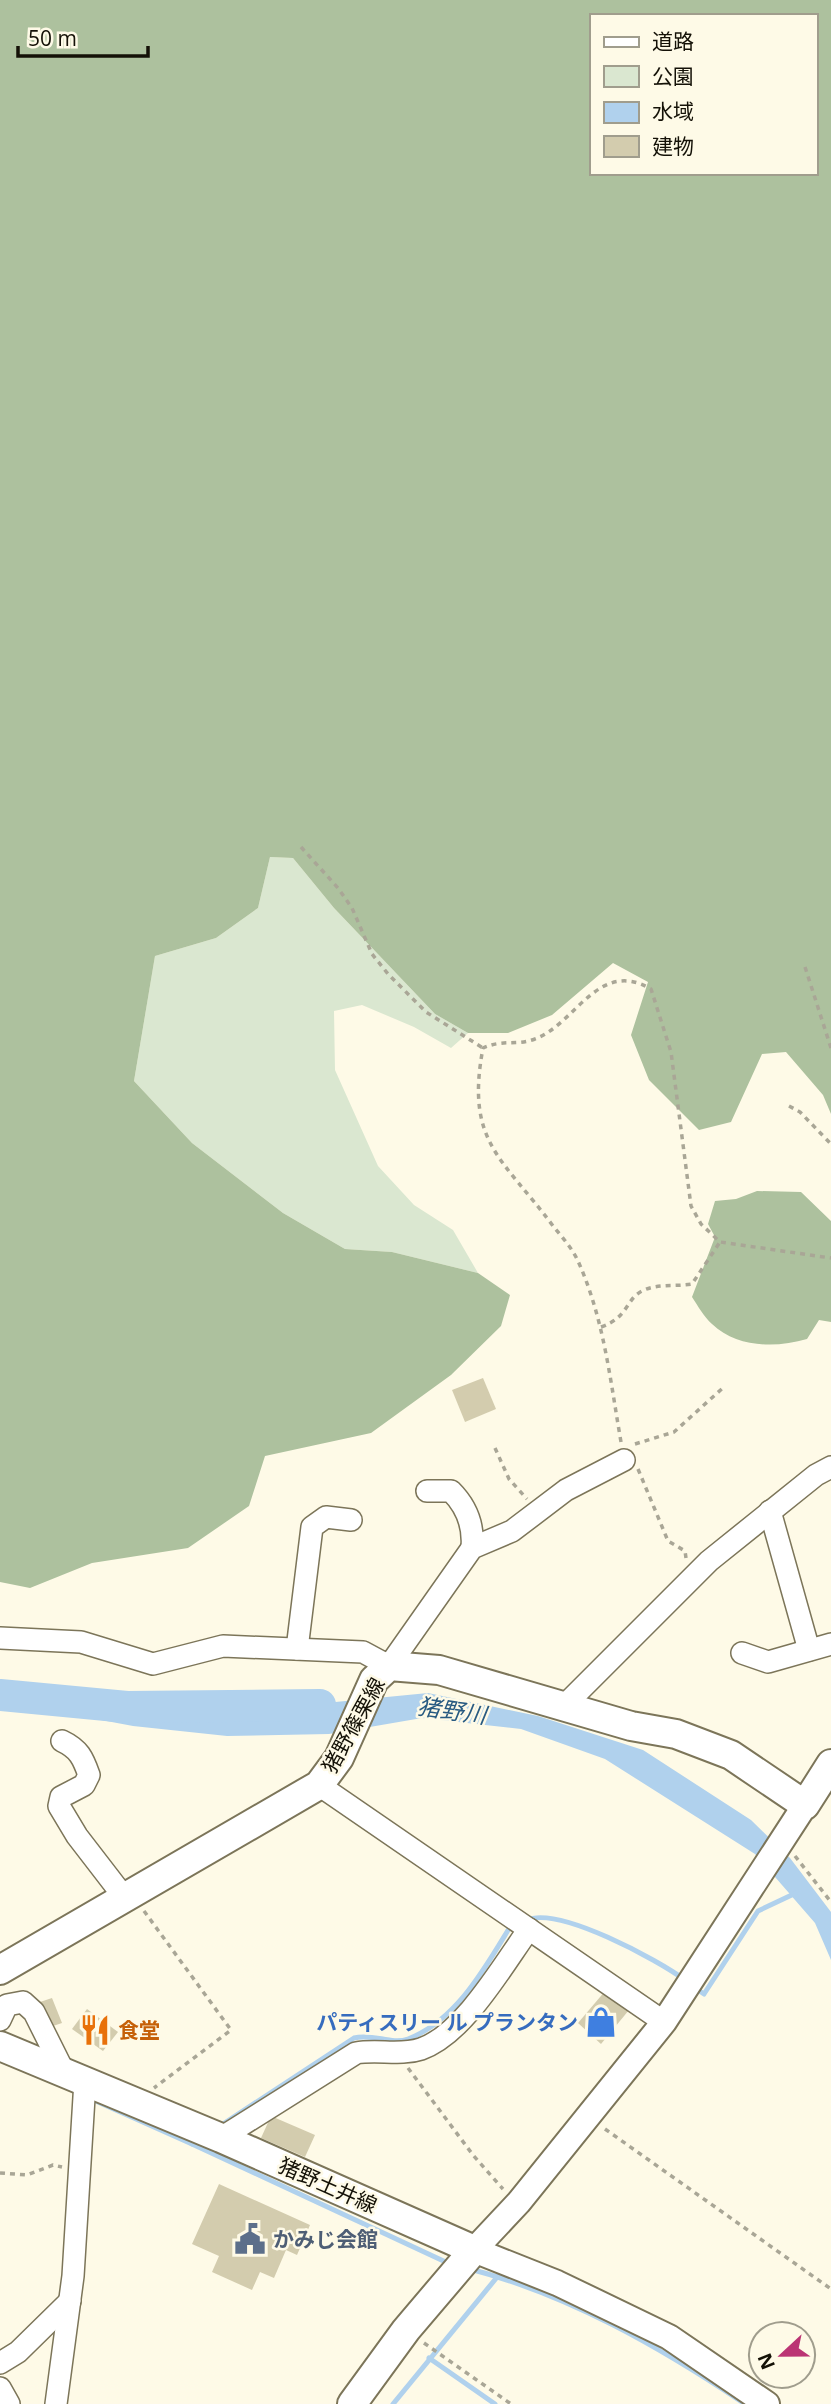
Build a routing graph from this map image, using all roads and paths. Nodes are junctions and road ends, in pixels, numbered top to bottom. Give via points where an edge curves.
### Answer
1 (301, 847) dead end
2 (805, 967) dead end
3 (483, 1048) junction
4 (831, 1048) edge
5 (789, 1106) dead end
6 (831, 1144) edge
7 (720, 1242) junction
8 (831, 1258) edge
9 (601, 1327) junction
10 (725, 1386) dead end
11 (495, 1448) dead end
12 (624, 1460) junction
13 (831, 1467) edge
14 (427, 1491) dead end
15 (538, 1511) junction
16 (770, 1511) junction
17 (351, 1520) dead end
18 (472, 1548) junction
19 (688, 1581) junction
20 (0, 1638) edge
21 (831, 1644) edge
22 (297, 1649) junction
23 (809, 1650) junction
24 (742, 1653) dead end
25 (382, 1673) junction
26 (564, 1706) junction
27 (62, 1741) dead end
28 (831, 1764) edge
29 (319, 1785) junction
30 (805, 1805) junction
31 (782, 1840) junction
32 (127, 1895) junction
33 (831, 1902) edge
34 (529, 1929) junction
35 (0, 1970) edge
36 (0, 2020) edge
37 (664, 2022) junction
38 (1, 2042) edge
39 (399, 2052) junction
40 (74, 2077) junction
41 (135, 2102) junction
42 (589, 2118) junction
43 (221, 2138) junction
44 (78, 2171) junction
45 (0, 2173) edge
46 (519, 2203) junction
47 (474, 2250) junction
48 (831, 2289) edge
49 (69, 2301) junction
50 (406, 2330) junction
51 (0, 2363) edge
52 (0, 2388) edge
53 (9, 2404) edge
54 (56, 2404) edge
55 (352, 2404) edge
56 (510, 2404) edge
57 (767, 2404) edge

1 - 3 path via 352,908 372,954 388,974 426,1012
2 - 4 path
3 - 7 path via 498,1041 538,1038 589,994 611,984 638,981 651,989 671,1052 691,1206 701,1224
3 - 9 path via 477,1102 489,1143 576,1257
5 - 6 path
7 - 8 path
7 - 9 path via 692,1284 657,1285 639,1292 624,1315
9 - 12 path
10 - 12 path via 674,1432 631,1446
11 - 15 path via 509,1479
12 - 15 street via 566,1490
12 - 19 path via 639,1470 668,1541 685,1551
13 - 16 street
14 - 18 street via 451,1491 462,1502 473,1534
15 - 18 street via 512,1531
16 - 19 street
16 - 23 street
17 - 22 street via 326,1517 312,1527
18 - 25 street
19 - 26 street
20 - 22 street via 81,1642 153,1664 223,1646
21 - 23 street
22 - 25 street via 363,1652
23 - 24 street via 768,1661
25 - 26 main road, 猪野篠栗線 via 439,1670
25 - 29 main road, 猪野篠栗線 via 339,1758
26 - 30 main road, 猪野篠栗線 via 676,1734 731,1755
27 - 32 street via 75,1747 89,1775 84,1785 61,1797 59,1806 77,1836
28 - 30 main road
29 - 32 main road, 猪野篠栗線
29 - 34 street
30 - 31 street
31 - 33 path
31 - 37 street
32 - 35 main road, 猪野篠栗線
32 - 41 path via 231,2030
34 - 37 street
34 - 39 street via 470,2010 422,2049
36 - 40 street via 7,2005 23,2002
37 - 42 street
38 - 40 main road, 猪野土井線
39 - 43 street via 356,2053
39 - 46 path via 472,2155
40 - 41 main road, 猪野土井線
40 - 44 street
41 - 43 main road, 猪野土井線
42 - 46 street
42 - 48 path
43 - 47 main road, 猪野土井線
44 - 45 path via 53,2165 27,2175
44 - 49 street
46 - 47 street
47 - 50 main road
47 - 57 street via 557,2283 669,2337
49 - 51 street via 18,2352
49 - 54 street
50 - 55 main road
50 - 56 path
52 - 53 street

